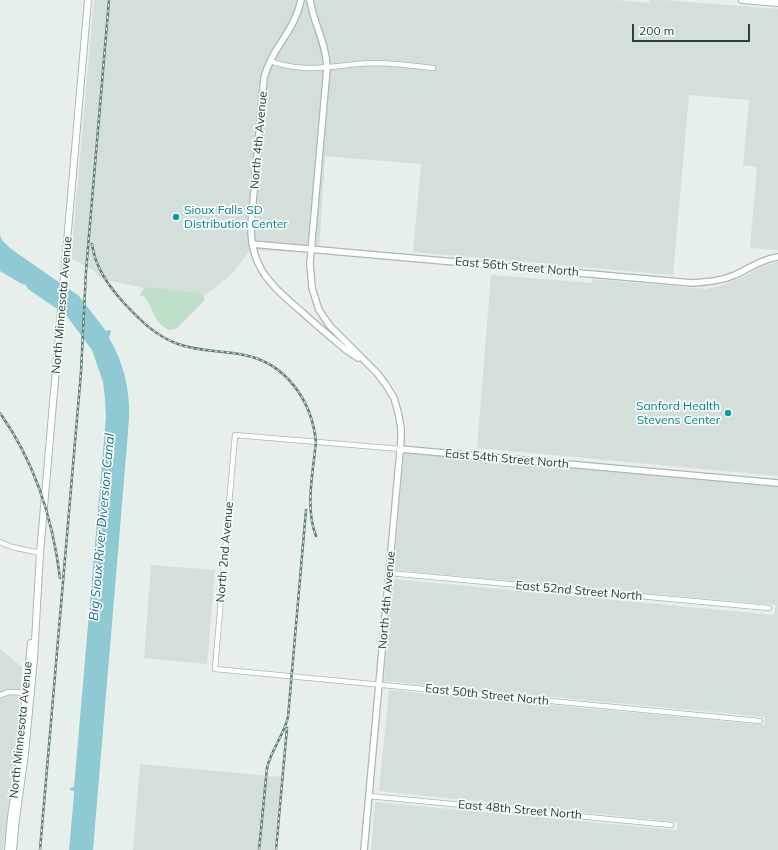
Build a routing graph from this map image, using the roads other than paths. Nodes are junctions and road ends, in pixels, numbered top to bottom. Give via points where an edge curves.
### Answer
1 (88, 0) edge
2 (301, 0) edge
3 (310, 0) edge
4 (742, 0) edge
5 (778, 3) edge
6 (270, 61) junction
7 (327, 68) junction
8 (433, 68) dead end
9 (252, 244) junction
10 (312, 249) junction
11 (778, 256) edge
12 (364, 361) junction
13 (235, 435) joint
14 (400, 449) junction
15 (778, 483) edge
16 (0, 542) edge
17 (40, 553) junction
18 (389, 573) junction
19 (769, 608) dead end
20 (215, 669) joint
21 (379, 684) junction
22 (28, 693) junction
23 (0, 695) edge
24 (760, 721) dead end
25 (369, 796) junction
26 (671, 825) dead end
27 (8, 850) edge
28 (14, 850) edge
29 (364, 850) edge

1 - 17 main road, North Minnesota Avenue
2 - 6 street, North 4th Avenue via 293,25
3 - 7 street, North 4th Avenue via 324,45
4 - 5 main road
6 - 7 street via 293,68
6 - 9 street, North 4th Avenue via 263,88 251,225
7 - 8 street via 377,63
7 - 10 street, North 4th Avenue
9 - 10 street, East 56th Street North
9 - 12 street, North 4th Avenue via 259,266 272,284 346,350
10 - 11 street, East 56th Street North via 692,283 720,280 757,262
10 - 12 street, North 4th Avenue via 311,280 320,310 330,326
12 - 14 street, North 4th Avenue via 382,379 394,398 400,419
13 - 14 street, East 54th Street North
13 - 20 street, North 2nd Avenue
14 - 15 street, East 54th Street North
14 - 18 street, North 4th Avenue
16 - 17 street
17 - 22 main road, North Minnesota Avenue
18 - 19 street, East 52nd Street North
18 - 21 street, North 4th Avenue
20 - 21 street, East 50th Street North
21 - 24 street, East 50th Street North
21 - 25 street, North 4th Avenue
22 - 23 street via 9,692
22 - 27 main road, North Minnesota Avenue
22 - 28 main road, North Minnesota Avenue via 25,754
25 - 26 street, East 48th Street North
25 - 29 street, North 4th Avenue

